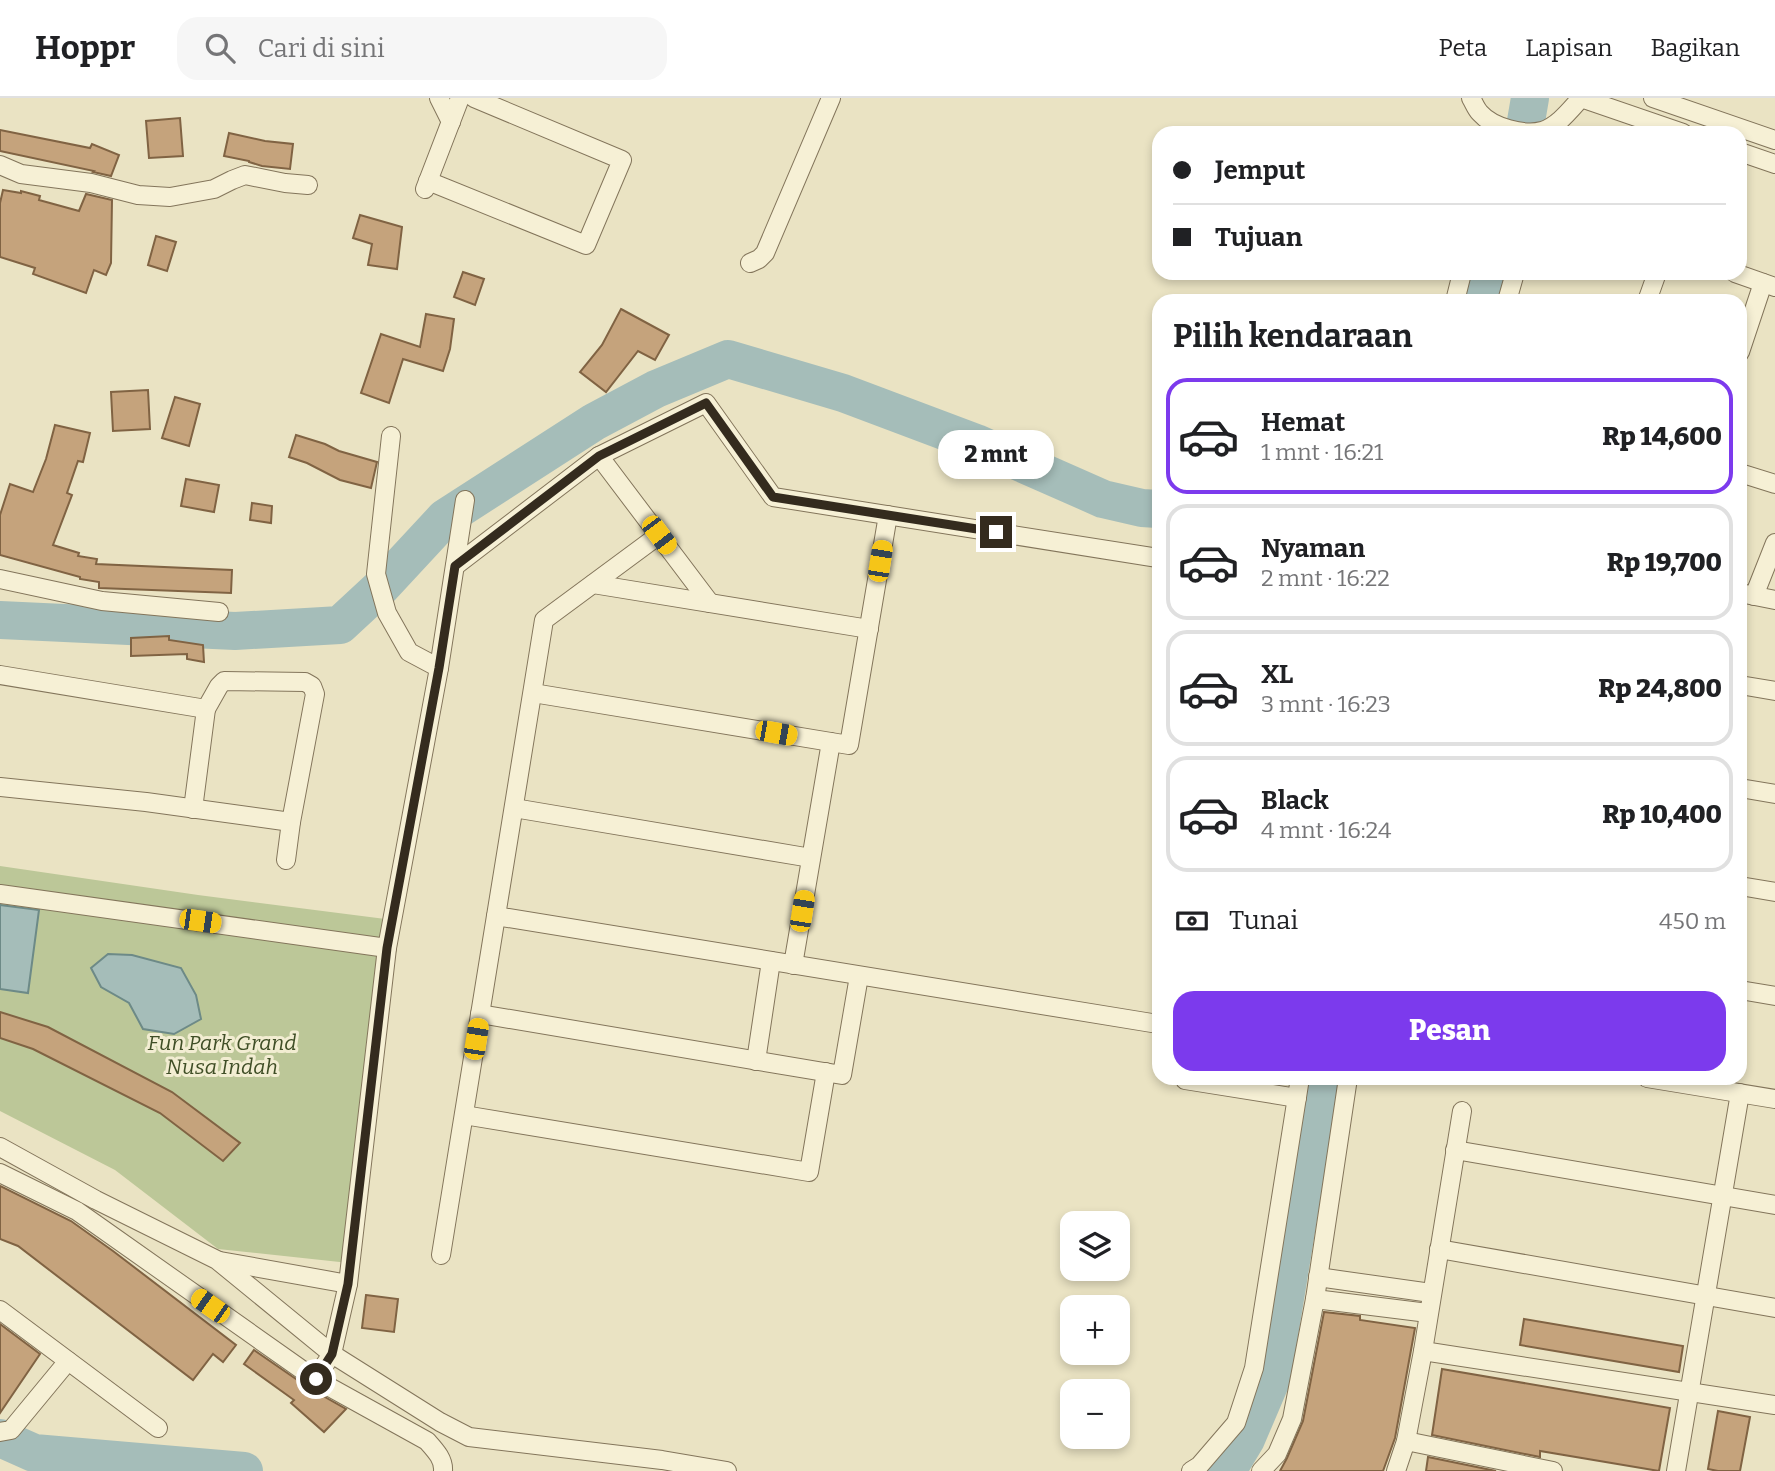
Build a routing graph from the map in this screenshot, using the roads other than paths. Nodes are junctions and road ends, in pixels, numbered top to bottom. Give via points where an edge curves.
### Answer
1 (439, 98) edge
2 (460, 98) edge
3 (474, 98) edge
4 (831, 98) edge
5 (1471, 98) edge
6 (1581, 98) edge
7 (1653, 98) edge
8 (451, 122) junction
9 (1497, 126) edge
10 (1552, 126) edge
11 (1663, 126) edge
12 (1734, 126) edge
13 (1747, 130) edge
14 (1775, 140) edge
15 (1747, 154) edge
16 (1775, 164) edge
17 (0, 165) edge
18 (308, 185) dead end
19 (750, 263) dead end
20 (1747, 277) edge
21 (1769, 285) edge
22 (1747, 336) edge
23 (391, 436) dead end
24 (599, 456) junction
25 (1747, 475) edge
26 (1775, 484) edge
27 (465, 500) dead end
28 (888, 515) junction
29 (659, 535) junction
30 (1775, 543) edge
31 (1152, 557) edge
32 (455, 566) junction
33 (0, 579) edge
34 (593, 584) junction
35 (1747, 594) edge
36 (1775, 600) edge
37 (710, 603) junction
38 (219, 612) dead end
39 (869, 629) junction
40 (439, 668) junction
41 (0, 675) edge
42 (1747, 686) edge
43 (1775, 691) edge
44 (533, 693) junction
45 (206, 709) junction
46 (831, 742) junction
47 (0, 787) edge
48 (1747, 789) edge
49 (1775, 794) edge
50 (514, 808) junction
51 (193, 809) junction
52 (291, 822) junction
53 (811, 858) junction
54 (286, 860) dead end
55 (1747, 887) edge
56 (1775, 892) edge
57 (0, 894) edge
58 (496, 916) junction
59 (387, 948) junction
60 (771, 961) junction
61 (793, 965) junction
62 (859, 976) junction
63 (1747, 991) edge
64 (1775, 996) edge
65 (480, 1014) junction
66 (1152, 1023) edge
67 (756, 1060) junction
68 (826, 1072) junction
69 (1216, 1085) edge
70 (1299, 1085) edge
71 (1347, 1085) edge
72 (1690, 1085) edge
73 (1740, 1093) junction
74 (1297, 1098) junction
75 (1775, 1099) edge
76 (1462, 1111) dead end
77 (464, 1115) junction
78 (0, 1147) edge
79 (1455, 1150) junction
80 (0, 1173) edge
81 (1723, 1196) junction
82 (1775, 1205) edge
83 (1439, 1249) junction
84 (441, 1255) dead end
85 (217, 1260) junction
86 (1318, 1277) junction
87 (348, 1284) junction
88 (1431, 1293) junction
89 (1706, 1296) junction
90 (1315, 1299) junction
91 (1775, 1308) edge
92 (0, 1310) edge
93 (1428, 1313) junction
94 (1423, 1351) junction
95 (332, 1354) junction
96 (68, 1361) junction
97 (316, 1379) junction
98 (1690, 1392) junction
99 (1775, 1405) edge
100 (440, 1422) junction
101 (158, 1428) dead end
102 (0, 1432) edge
103 (427, 1441) junction
104 (1406, 1441) junction
105 (443, 1469) edge
106 (727, 1471) edge
107 (1191, 1471) edge
108 (1261, 1471) edge
109 (1396, 1471) edge
110 (1553, 1471) edge
111 (1676, 1471) edge

1 - 8 street
2 - 8 street
3 - 8 street via 622,160 586,245 427,186
4 - 19 street via 765,253
5 - 9 street via 1480,113
6 - 10 street
6 - 11 street
7 - 12 street
13 - 14 street
15 - 16 street
17 - 18 street via 21,174 91,183 138,195 170,197 214,189 245,175
20 - 21 street
21 - 22 street
23 - 40 street via 376,574 387,613 409,652
24 - 28 street via 706,403 773,497
24 - 29 street
24 - 32 street
25 - 26 street
27 - 32 street
28 - 31 street
28 - 39 street
29 - 34 street
29 - 37 street
30 - 35 street
32 - 40 street
33 - 38 street via 103,601
34 - 37 street
34 - 44 street via 544,620
35 - 36 street
37 - 39 street
39 - 46 street via 849,746
40 - 59 street
41 - 45 street
42 - 43 street
44 - 46 street
44 - 50 street
45 - 51 street
45 - 52 street via 225,681 305,682 312,686 315,694
46 - 53 street
47 - 51 street
48 - 49 street
50 - 53 street
50 - 58 street
51 - 52 street
52 - 54 street
53 - 61 street
55 - 56 street
57 - 59 street
58 - 60 street
58 - 65 street
59 - 87 street
60 - 61 street
60 - 67 street
61 - 62 street
62 - 66 street
62 - 68 street via 842,1075
63 - 64 street
65 - 67 street
65 - 77 street
67 - 68 street
68 - 77 street via 809,1172
69 - 74 street
70 - 74 street
71 - 86 street
72 - 73 street
73 - 75 street
73 - 81 street
74 - 107 street via 1254,1368 1236,1423
76 - 79 street
77 - 84 street
78 - 85 street
79 - 81 street
79 - 83 street
80 - 97 street via 77,1211
81 - 82 street
81 - 89 street
83 - 88 street
83 - 89 street
85 - 87 street
85 - 95 street
86 - 88 street
86 - 90 street
87 - 95 street
88 - 93 street
89 - 91 street
89 - 98 street
90 - 93 street
90 - 108 street via 1292,1419 1277,1454
92 - 96 street
93 - 94 street
94 - 98 street
94 - 104 street
95 - 97 street
95 - 100 street
96 - 101 street
96 - 102 street via 11,1430
97 - 103 street
98 - 99 street
98 - 111 street
100 - 103 street
100 - 106 street via 470,1437
103 - 105 street via 438,1452
104 - 109 street
104 - 110 street

